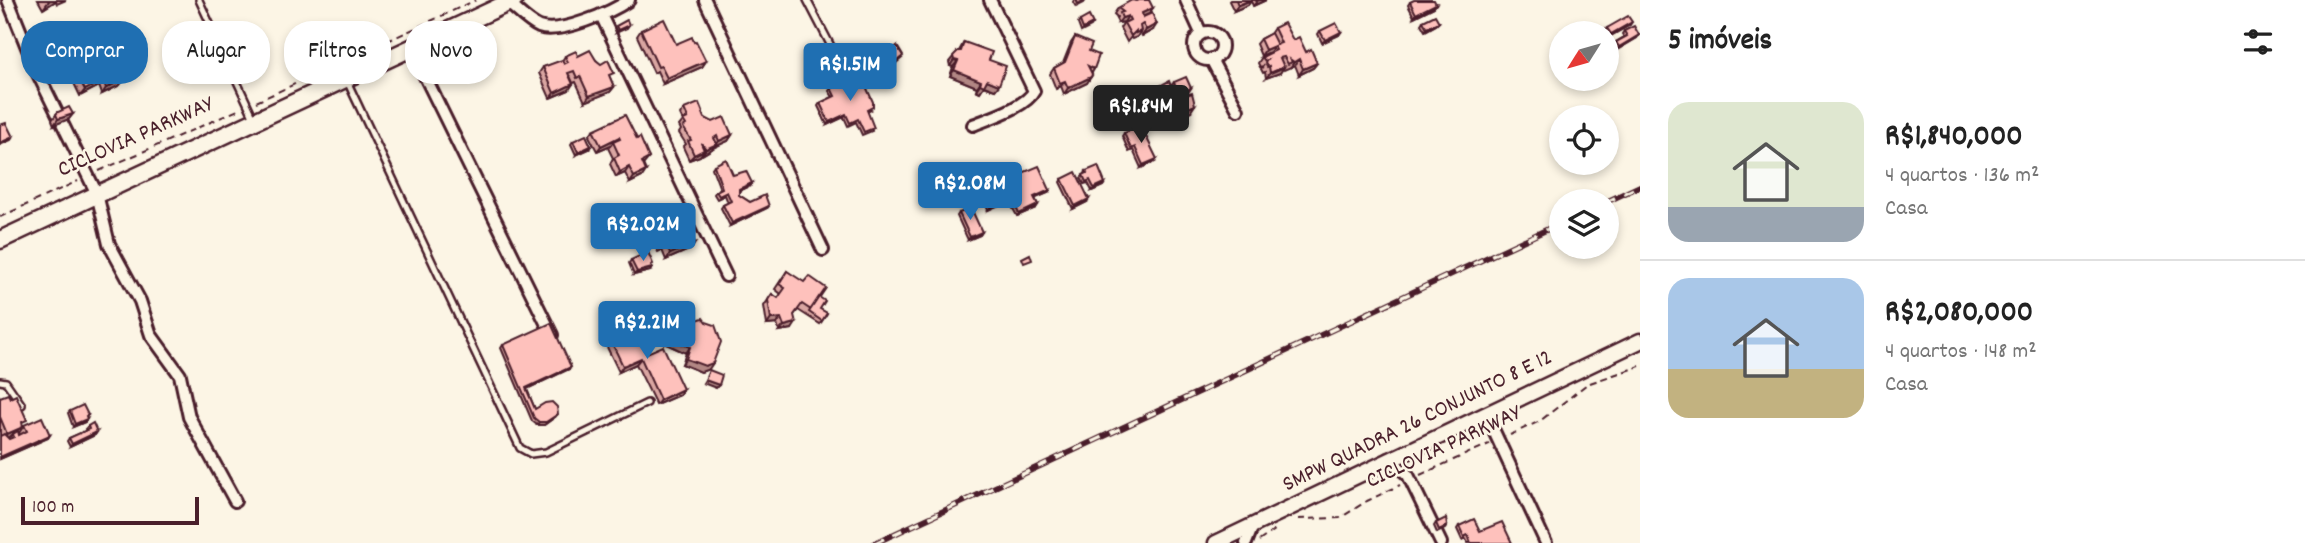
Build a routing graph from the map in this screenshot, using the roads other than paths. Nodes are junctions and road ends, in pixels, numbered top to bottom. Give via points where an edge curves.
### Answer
1 (8, 0) edge
2 (199, 0) edge
3 (629, 0) edge
4 (705, 0) edge
5 (807, 0) edge
6 (990, 0) edge
7 (1186, 0) edge
8 (510, 1) edge
9 (601, 15) junction
10 (468, 21) edge
11 (1201, 33) junction
12 (1211, 60) junction
13 (846, 75) dead end
14 (333, 84) edge
15 (349, 84) edge
16 (429, 84) edge
17 (1238, 110) dead end
18 (256, 121) junction
19 (973, 125) dead end
20 (97, 194) junction
21 (0, 240) edge
22 (823, 250) dead end
23 (726, 275) dead end
24 (1640, 341) edge
25 (558, 347) edge
26 (0, 381) edge
27 (647, 403) dead end
28 (22, 405) edge
29 (1486, 414) junction
30 (1411, 449) junction
31 (1389, 459) junction
32 (1409, 477) junction
33 (235, 501) dead end
34 (1252, 528) junction
35 (1226, 542) edge
36 (1247, 543) edge
37 (1441, 543) edge
38 (1546, 543) edge

1 - 20 street via 37,72
2 - 18 lane
3 - 9 street
4 - 22 street
5 - 13 lane
6 - 19 street via 1034,91 1023,103
7 - 11 street
8 - 9 street via 540,27 558,29
8 - 10 main road
9 - 23 street
11 - 12 street via 1193,44 1195,53
11 - 12 street via 1212,32 1220,38 1220,53
12 - 17 street
14 - 18 main road
15 - 27 lane via 520,448 531,454 546,452
16 - 25 street
18 - 20 main road
20 - 21 main road
20 - 33 street via 109,244 140,301 151,335 180,375 189,418
24 - 29 street, SMPW QUADRA 26 CONJUNTO 8 E 12
26 - 28 lane via 6,382
29 - 30 street, SMPW QUADRA 26 CONJUNTO 8 E 12
29 - 38 street
30 - 31 street, SMPW QUADRA 26 CONJUNTO 8 E 12
30 - 32 street
31 - 32 street
31 - 34 street, SMPW QUADRA 26 CONJUNTO 8 E 12
32 - 37 street
34 - 35 street, SMPW QUADRA 26 CONJUNTO 8 E 12
34 - 36 street

